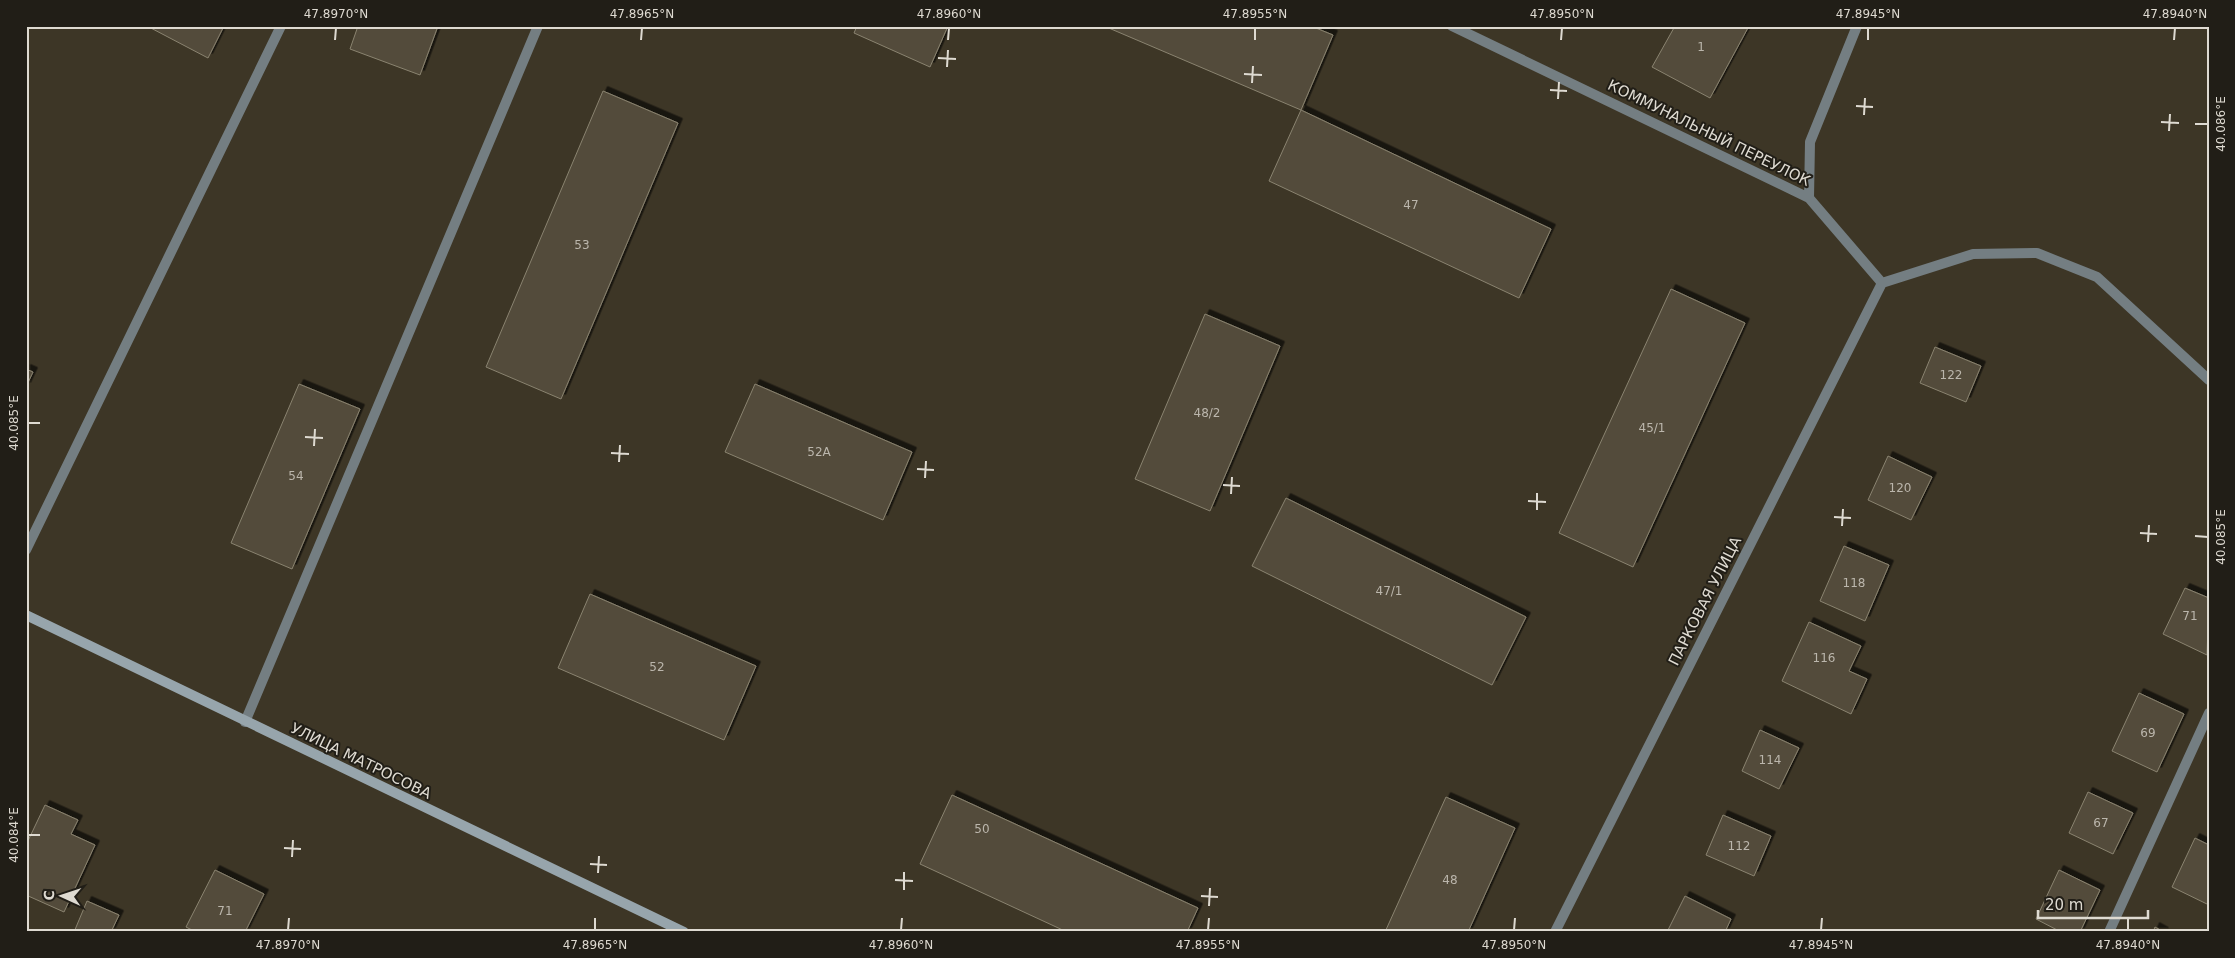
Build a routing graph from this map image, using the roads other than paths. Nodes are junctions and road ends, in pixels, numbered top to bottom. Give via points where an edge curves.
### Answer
1 (281, 26) edge
2 (538, 26) edge
3 (1452, 26) edge
4 (1857, 26) edge
5 (1809, 198) junction
6 (1882, 283) junction
7 (2209, 380) edge
8 (26, 550) edge
9 (26, 615) edge
10 (2209, 713) edge
11 (245, 722) junction
12 (684, 932) edge
13 (1554, 932) edge
14 (2108, 932) edge

1 - 8 street
2 - 11 street
3 - 5 street, КОММУНАЛЬНЫЙ ПЕРЕУЛОК
4 - 5 street via 1810,142
5 - 6 street, КОММУНАЛЬНЫЙ ПЕРЕУЛОК
6 - 7 street via 1973,254 2037,253 2098,277
6 - 13 street, ПАРКОВАЯ УЛИЦА
9 - 11 street, УЛИЦА МАТРОСОВА
10 - 14 street
11 - 12 street, УЛИЦА МАТРОСОВА

